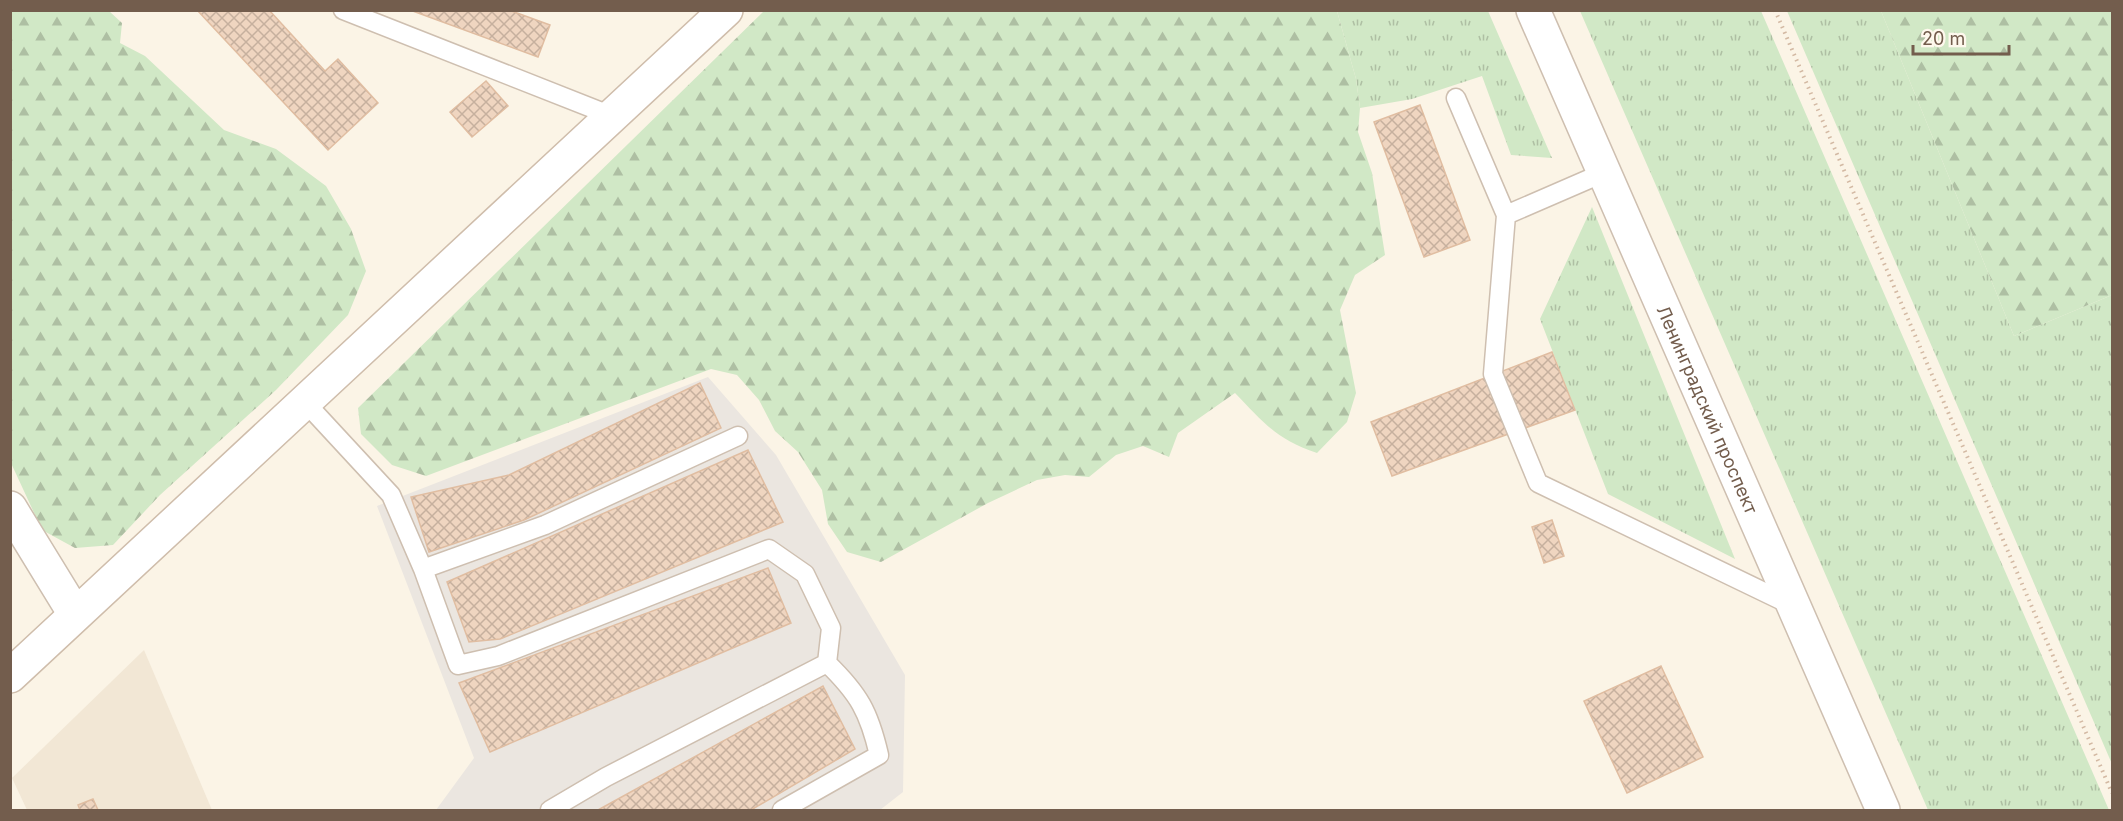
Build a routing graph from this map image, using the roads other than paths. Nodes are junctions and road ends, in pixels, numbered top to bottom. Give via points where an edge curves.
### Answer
1 (344, 10) edge
2 (1533, 10) edge
3 (723, 11) edge
4 (1456, 98) dead end
5 (612, 116) junction
6 (1603, 173) junction
7 (1506, 216) junction
8 (304, 401) junction
9 (738, 436) dead end
10 (10, 508) edge
11 (423, 569) junction
12 (1792, 605) junction
13 (75, 614) junction
14 (827, 663) junction
15 (10, 676) edge
16 (550, 810) edge
17 (782, 810) edge
18 (1883, 810) edge

1 - 5 lane
2 - 6 street, Ленинградский проспект
3 - 5 street
4 - 7 lane
5 - 8 street
6 - 7 lane
6 - 12 street, Ленинградский проспект
7 - 12 lane via 1493,374 1538,483
8 - 11 lane via 391,495
8 - 13 street
9 - 11 lane via 545,525
10 - 13 street
11 - 14 lane via 458,664 498,656 769,549 805,574 831,628
12 - 18 street, Ленинградский проспект
13 - 15 street
14 - 16 lane
14 - 17 lane via 853,688 873,729 879,755

